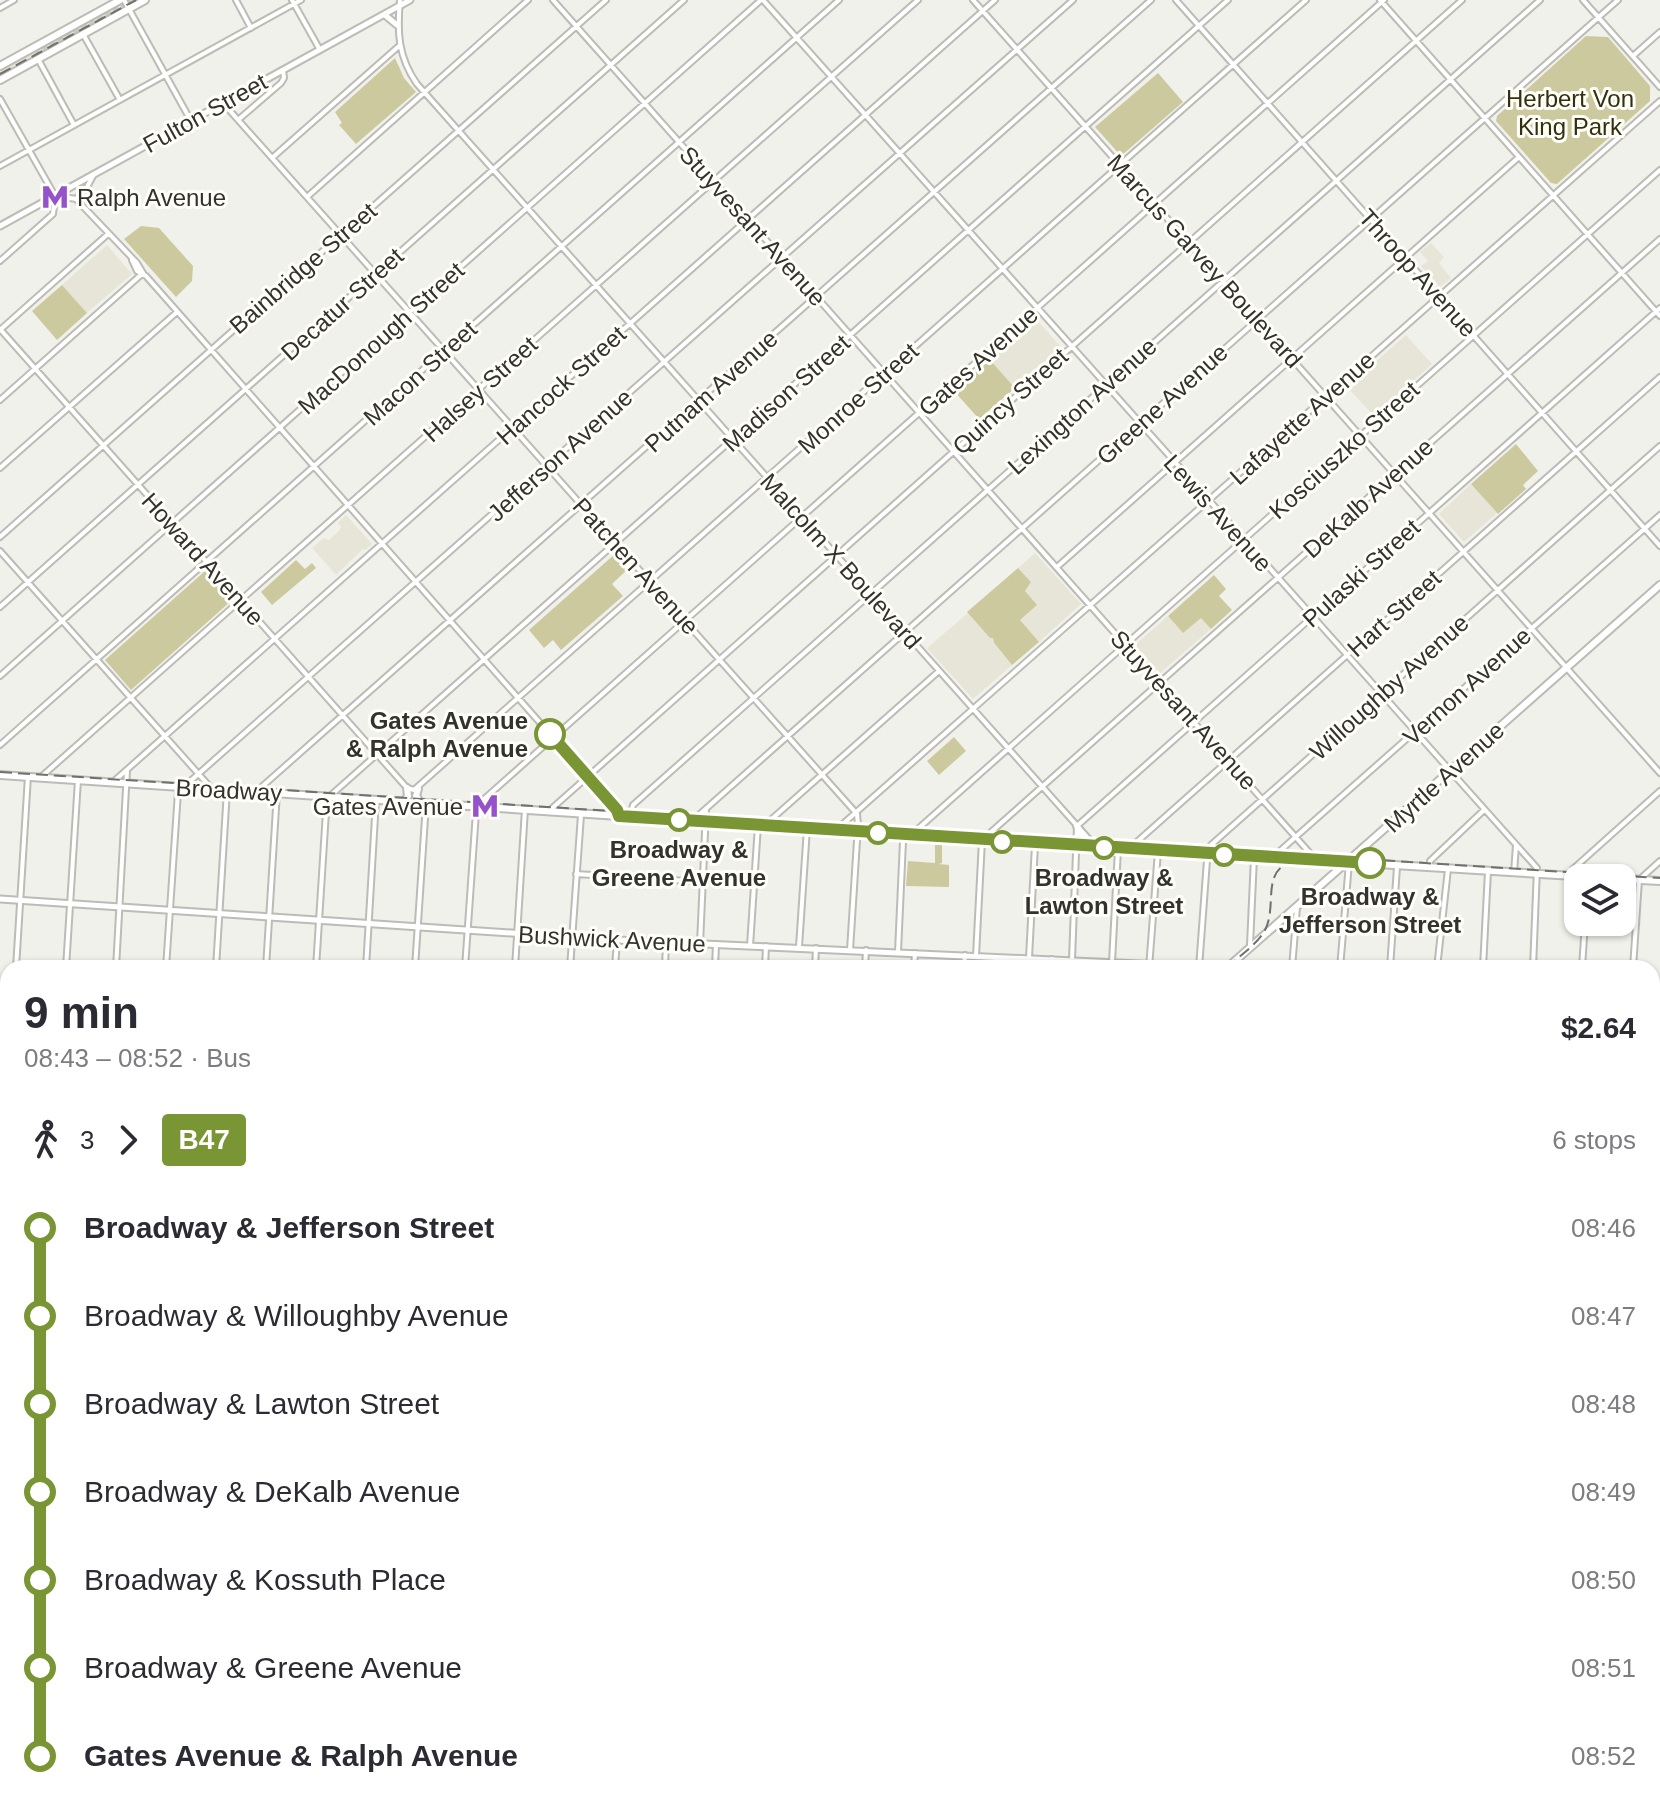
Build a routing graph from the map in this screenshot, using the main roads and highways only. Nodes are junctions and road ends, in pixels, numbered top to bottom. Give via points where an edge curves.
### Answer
1 (122, 0) edge
2 (144, 0) edge
3 (410, 0) edge
4 (400, 3) edge
5 (384, 15) junction
6 (397, 25) road end
7 (0, 66) edge
8 (0, 80) edge
9 (0, 226) edge
10 (1660, 585) edge
11 (0, 775) edge
12 (407, 788) road end
13 (418, 789) road end
14 (404, 801) junction
15 (423, 803) junction
16 (1077, 826) road end
17 (1079, 846) junction
18 (1349, 861) junction
19 (1564, 876) edge
20 (1636, 880) edge
21 (1660, 881) edge
22 (0, 899) edge
23 (1072, 960) edge
24 (1236, 960) edge

1 - 7 main road
2 - 8 main road
3 - 4 main road, Fulton Street
4 - 5 main road, Fulton Street
5 - 6 main road
5 - 9 main road, Fulton Street
10 - 18 main road, Myrtle Avenue
11 - 14 main road, Broadway
12 - 14 main road
13 - 15 main road via 416,796
14 - 15 main road, Broadway
15 - 17 main road, Broadway
16 - 17 main road
17 - 18 main road, Broadway
18 - 19 main road, Broadway
18 - 24 main road, Myrtle Avenue
20 - 21 main road
22 - 23 main road, Bushwick Avenue via 617,940

